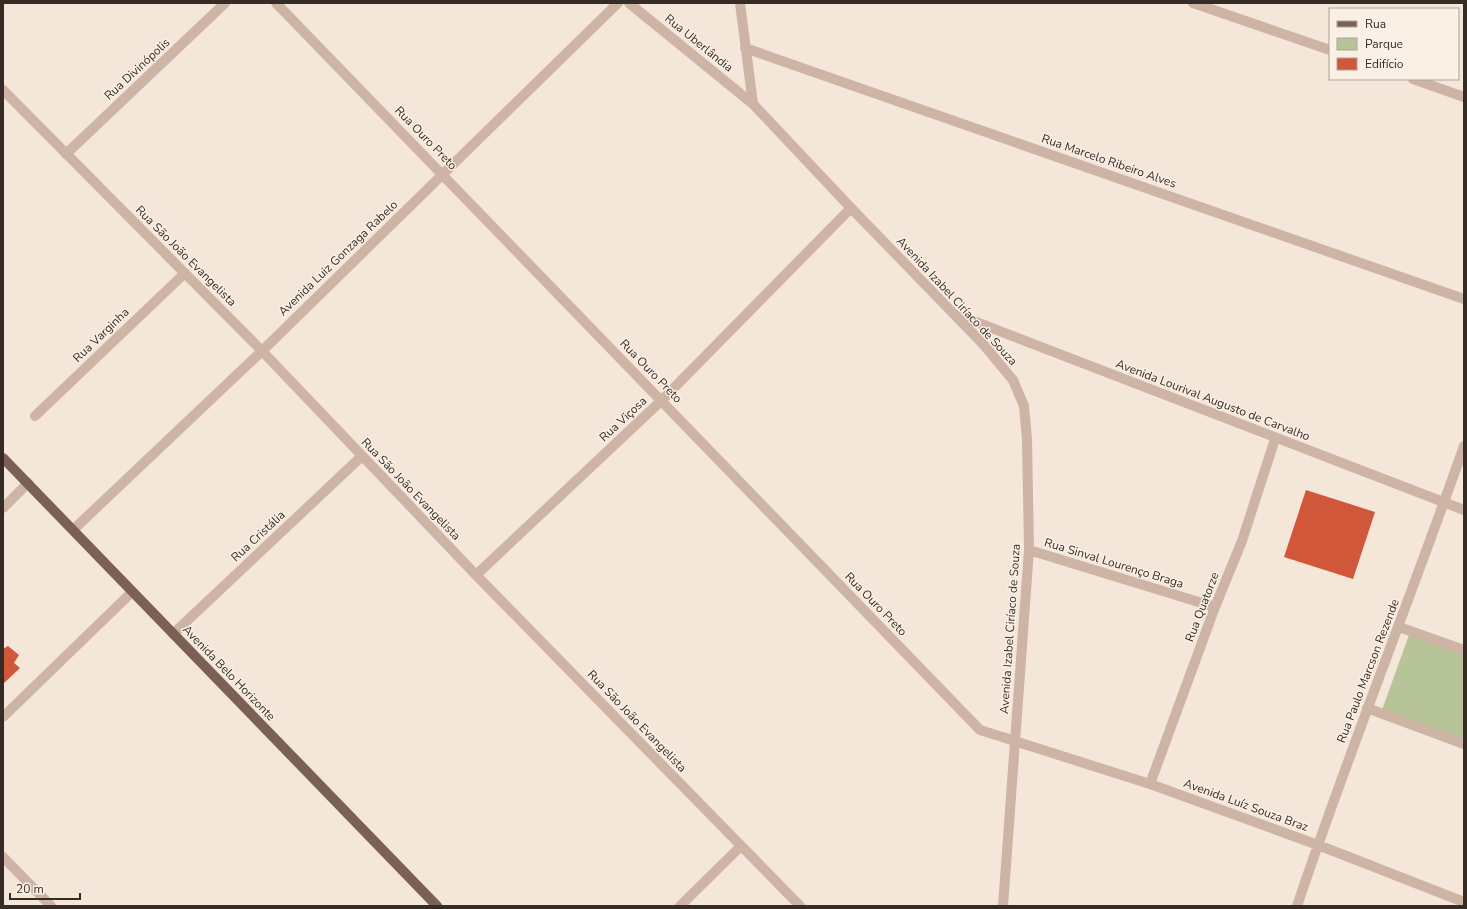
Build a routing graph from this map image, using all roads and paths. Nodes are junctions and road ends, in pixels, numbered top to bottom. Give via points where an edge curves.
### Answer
1 (225, 3) edge
2 (276, 3) edge
3 (618, 3) edge
4 (629, 3) edge
5 (740, 3) edge
6 (1193, 3) edge
7 (745, 48) junction
8 (1329, 50) edge
9 (1416, 80) edge
10 (3, 90) edge
11 (1464, 97) edge
12 (753, 104) junction
13 (66, 154) junction
14 (443, 174) junction
15 (851, 208) junction
16 (185, 273) junction
17 (1464, 299) edge
18 (954, 313) junction
19 (262, 351) junction
20 (662, 400) junction
21 (35, 416) dead end
22 (1275, 439) junction
23 (1464, 446) edge
24 (362, 456) junction
25 (3, 458) edge
26 (28, 483) junction
27 (1444, 503) junction
28 (3, 508) edge
29 (1464, 510) edge
30 (74, 529) junction
31 (1029, 550) junction
32 (476, 575) junction
33 (132, 592) junction
34 (1215, 608) junction
35 (1399, 627) junction
36 (173, 634) junction
37 (1464, 650) edge
38 (1367, 708) junction
39 (3, 717) edge
40 (1016, 743) junction
41 (1464, 744) edge
42 (1150, 784) junction
43 (1318, 845) junction
44 (741, 846) junction
45 (3, 857) edge
46 (1464, 902) edge
47 (51, 906) edge
48 (437, 906) edge
49 (680, 906) edge
50 (800, 906) edge
51 (1003, 906) edge
52 (1298, 906) edge

1 - 13 street, Rua Divinópolis
2 - 14 street, Rua Ouro Preto
3 - 14 street, Avenida Luiz Gonzaga Rabelo
4 - 12 street, Rua Uberlândia
5 - 7 street
6 - 8 street
7 - 12 street
7 - 17 street, Rua Marcelo Ribeiro Alves
9 - 11 street
10 - 13 street, Rua São João Evangelista
12 - 15 street, Avenida Izabel Ciríaco de Souza
13 - 16 street, Rua São João Evangelista
14 - 19 street, Avenida Luiz Gonzaga Rabelo
14 - 20 street, Rua Ouro Preto
15 - 18 street, Avenida Izabel Ciríaco de Souza
15 - 20 street, Rua Viçosa
16 - 19 street, Rua São João Evangelista
16 - 21 street, Rua Varginha
18 - 22 street, Avenida Lourival Augusto de Carvalho
18 - 31 street, Avenida Izabel Ciríaco de Souza via 1014,380 1024,406
19 - 24 street, Rua São João Evangelista
19 - 30 street, Avenida Luiz Gonzaga Rabelo
20 - 32 street, Rua Viçosa
20 - 40 street, Rua Ouro Preto via 980,730
22 - 27 street, Avenida Lourival Augusto de Carvalho
22 - 34 street, Rua Quatorze via 1242,541
23 - 27 street, Rua Paulo Marcson Rezende
24 - 32 street, Rua São João Evangelista
24 - 36 street, Rua Cristália
25 - 26 main road, Avenida Belo Horizonte
26 - 28 street
26 - 30 main road, Avenida Belo Horizonte
27 - 29 street, Avenida Lourival Augusto de Carvalho
27 - 35 street, Rua Paulo Marcson Rezende
30 - 33 main road, Avenida Belo Horizonte
31 - 34 street, Rua Sinval Lourenço Braga
31 - 40 street, Avenida Izabel Ciríaco de Souza
32 - 44 street, Rua São João Evangelista
33 - 36 main road, Avenida Belo Horizonte
33 - 39 street
34 - 42 street, Rua Quatorze
35 - 37 street
35 - 38 street, Rua Paulo Marcson Rezende
36 - 48 main road, Avenida Belo Horizonte
38 - 41 street
38 - 43 street, Rua Paulo Marcson Rezende
40 - 42 street, Avenida Luíz Souza Braz
40 - 51 street, Avenida Izabel Ciríaco de Souza
42 - 43 street, Avenida Luíz Souza Braz
43 - 46 street, Avenida Luíz Souza Braz
43 - 52 street, Rua Paulo Marcson Rezende
44 - 49 street
44 - 50 street, Rua São João Evangelista
45 - 47 street

